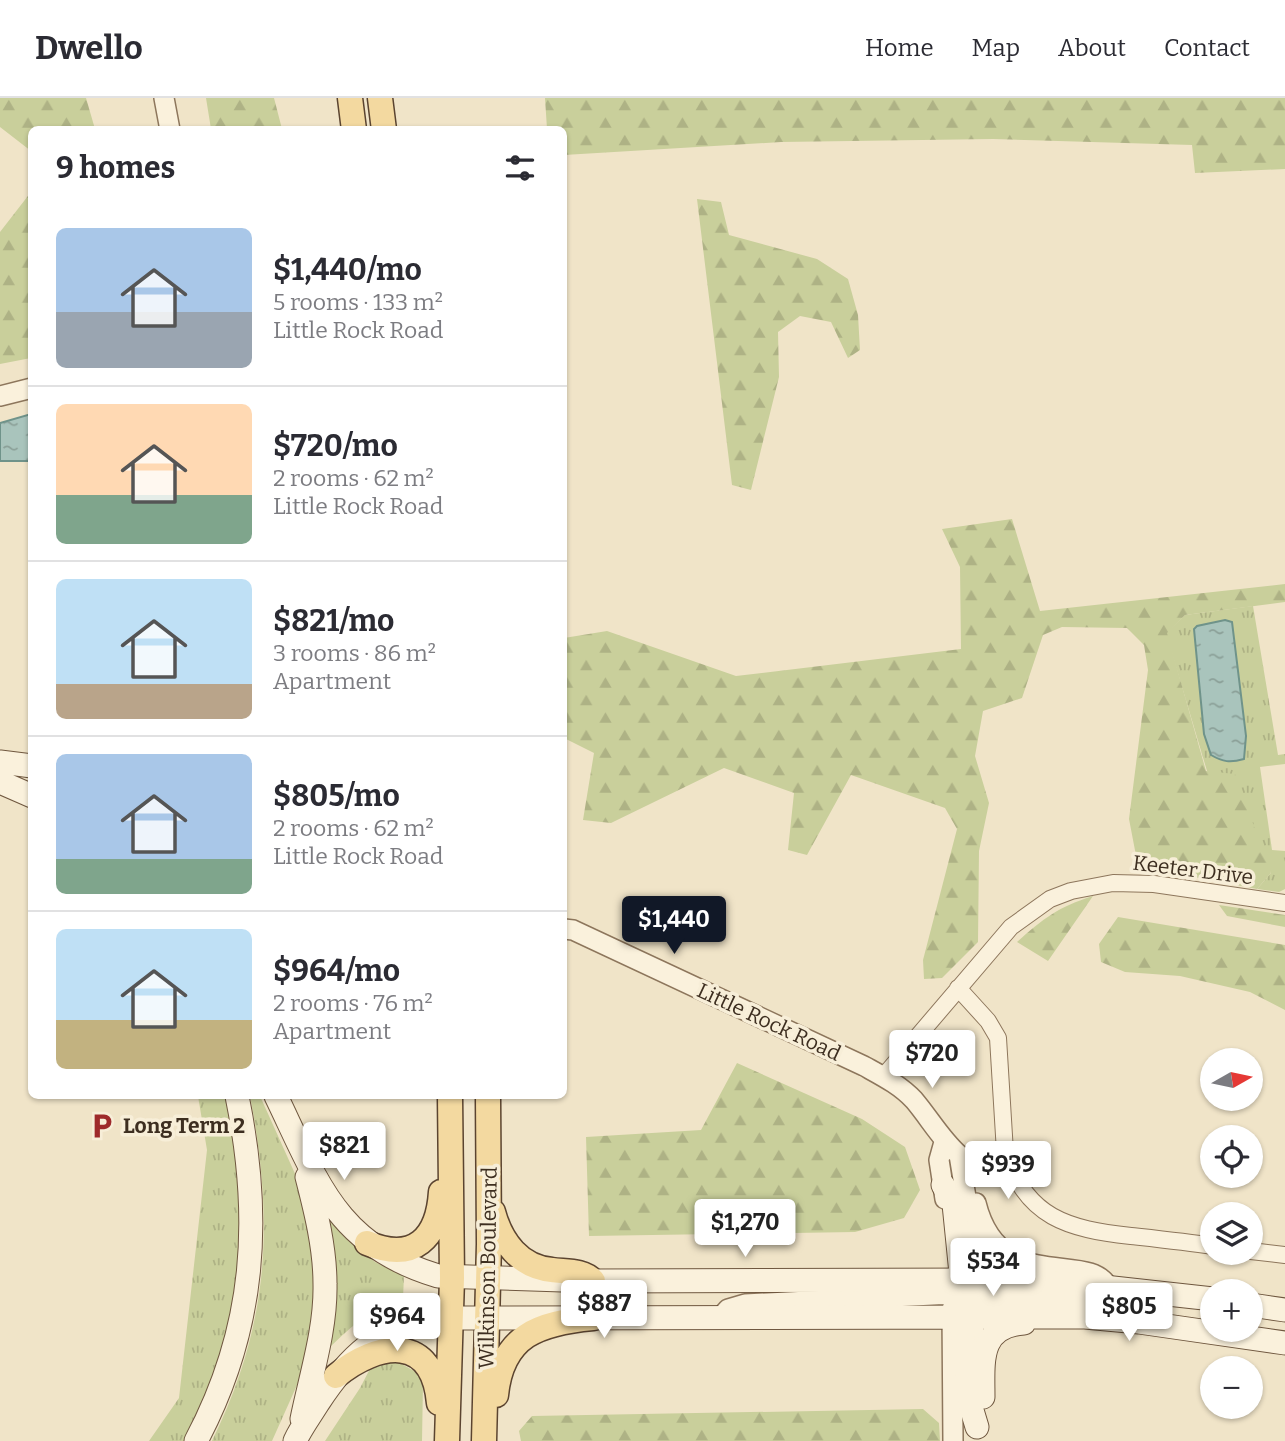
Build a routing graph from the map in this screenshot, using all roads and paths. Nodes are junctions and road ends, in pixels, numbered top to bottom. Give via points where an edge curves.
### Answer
1 (164, 98) edge
2 (350, 98) edge
3 (380, 98) edge
4 (169, 126) edge
5 (354, 126) edge
6 (384, 126) edge
7 (28, 389) edge
8 (0, 396) edge
9 (0, 762) edge
10 (28, 766) edge
11 (0, 782) edge
12 (28, 796) edge
13 (1285, 903) edge
14 (567, 925) edge
15 (958, 988) junction
16 (883, 1077) junction
17 (238, 1099) edge
18 (278, 1099) edge
19 (450, 1099) edge
20 (488, 1099) edge
21 (452, 1138) junction
22 (298, 1140) junction
23 (953, 1179) junction
24 (490, 1194) junction
25 (367, 1242) junction
26 (1200, 1244) edge
27 (1263, 1252) edge
28 (1285, 1255) edge
29 (452, 1278) junction
30 (489, 1279) junction
31 (593, 1281) junction
32 (1108, 1287) junction
33 (962, 1298) junction
34 (1200, 1298) edge
35 (1263, 1307) edge
36 (1285, 1310) edge
37 (1041, 1316) junction
38 (451, 1317) junction
39 (488, 1318) junction
40 (593, 1318) junction
41 (1285, 1343) edge
42 (336, 1376) junction
43 (977, 1434) edge
44 (296, 1437) edge
45 (196, 1441) edge
46 (442, 1441) edge
47 (447, 1441) edge
48 (484, 1441) edge
49 (490, 1441) edge
50 (953, 1441) edge

1 - 4 street
2 - 5 main road
3 - 6 main road
7 - 8 street
9 - 10 main road
11 - 12 main road
13 - 15 street, Keeter Drive via 1154,884 1113,883 1071,891 1050,899 1011,927
14 - 16 street, Little Rock Road
15 - 16 street, Keeter Drive
15 - 26 street via 998,1038 1005,1152 1027,1196 1060,1222 1086,1230
16 - 23 street, Little Rock Road via 912,1099 944,1142 939,1160
17 - 45 main road via 251,1188 247,1286 225,1377
18 - 22 main road
19 - 21 main road, Wilkinson Boulevard
20 - 24 main road, Wilkinson Boulevard
21 - 25 main road via 443,1154 439,1212 430,1233 405,1248
21 - 29 main road, Wilkinson Boulevard
22 - 25 main road via 334,1208
22 - 44 main road via 324,1254 326,1286
23 - 32 street via 969,1182 982,1223 1007,1253 1037,1266 1091,1273
23 - 33 main road
24 - 30 main road, Wilkinson Boulevard
24 - 31 main road via 500,1233 519,1257 543,1269 585,1275
25 - 29 main road via 414,1269
27 - 28 street
29 - 30 main road
29 - 38 main road, Wilkinson Boulevard
30 - 31 main road
30 - 39 main road, Wilkinson Boulevard
31 - 33 main road
32 - 33 main road
32 - 34 main road
33 - 37 main road
33 - 40 main road via 720,1318
33 - 43 main road
33 - 50 street
35 - 36 main road
37 - 41 main road via 1109,1318
37 - 43 main road via 1005,1326 990,1338
38 - 39 main road
38 - 42 main road via 391,1331 364,1347
38 - 47 main road, Wilkinson Boulevard
39 - 40 main road
39 - 48 main road, Wilkinson Boulevard
40 - 49 main road via 543,1327 523,1337 510,1351 499,1374
42 - 44 main road
42 - 46 main road via 386,1352 405,1350 418,1356 436,1384

